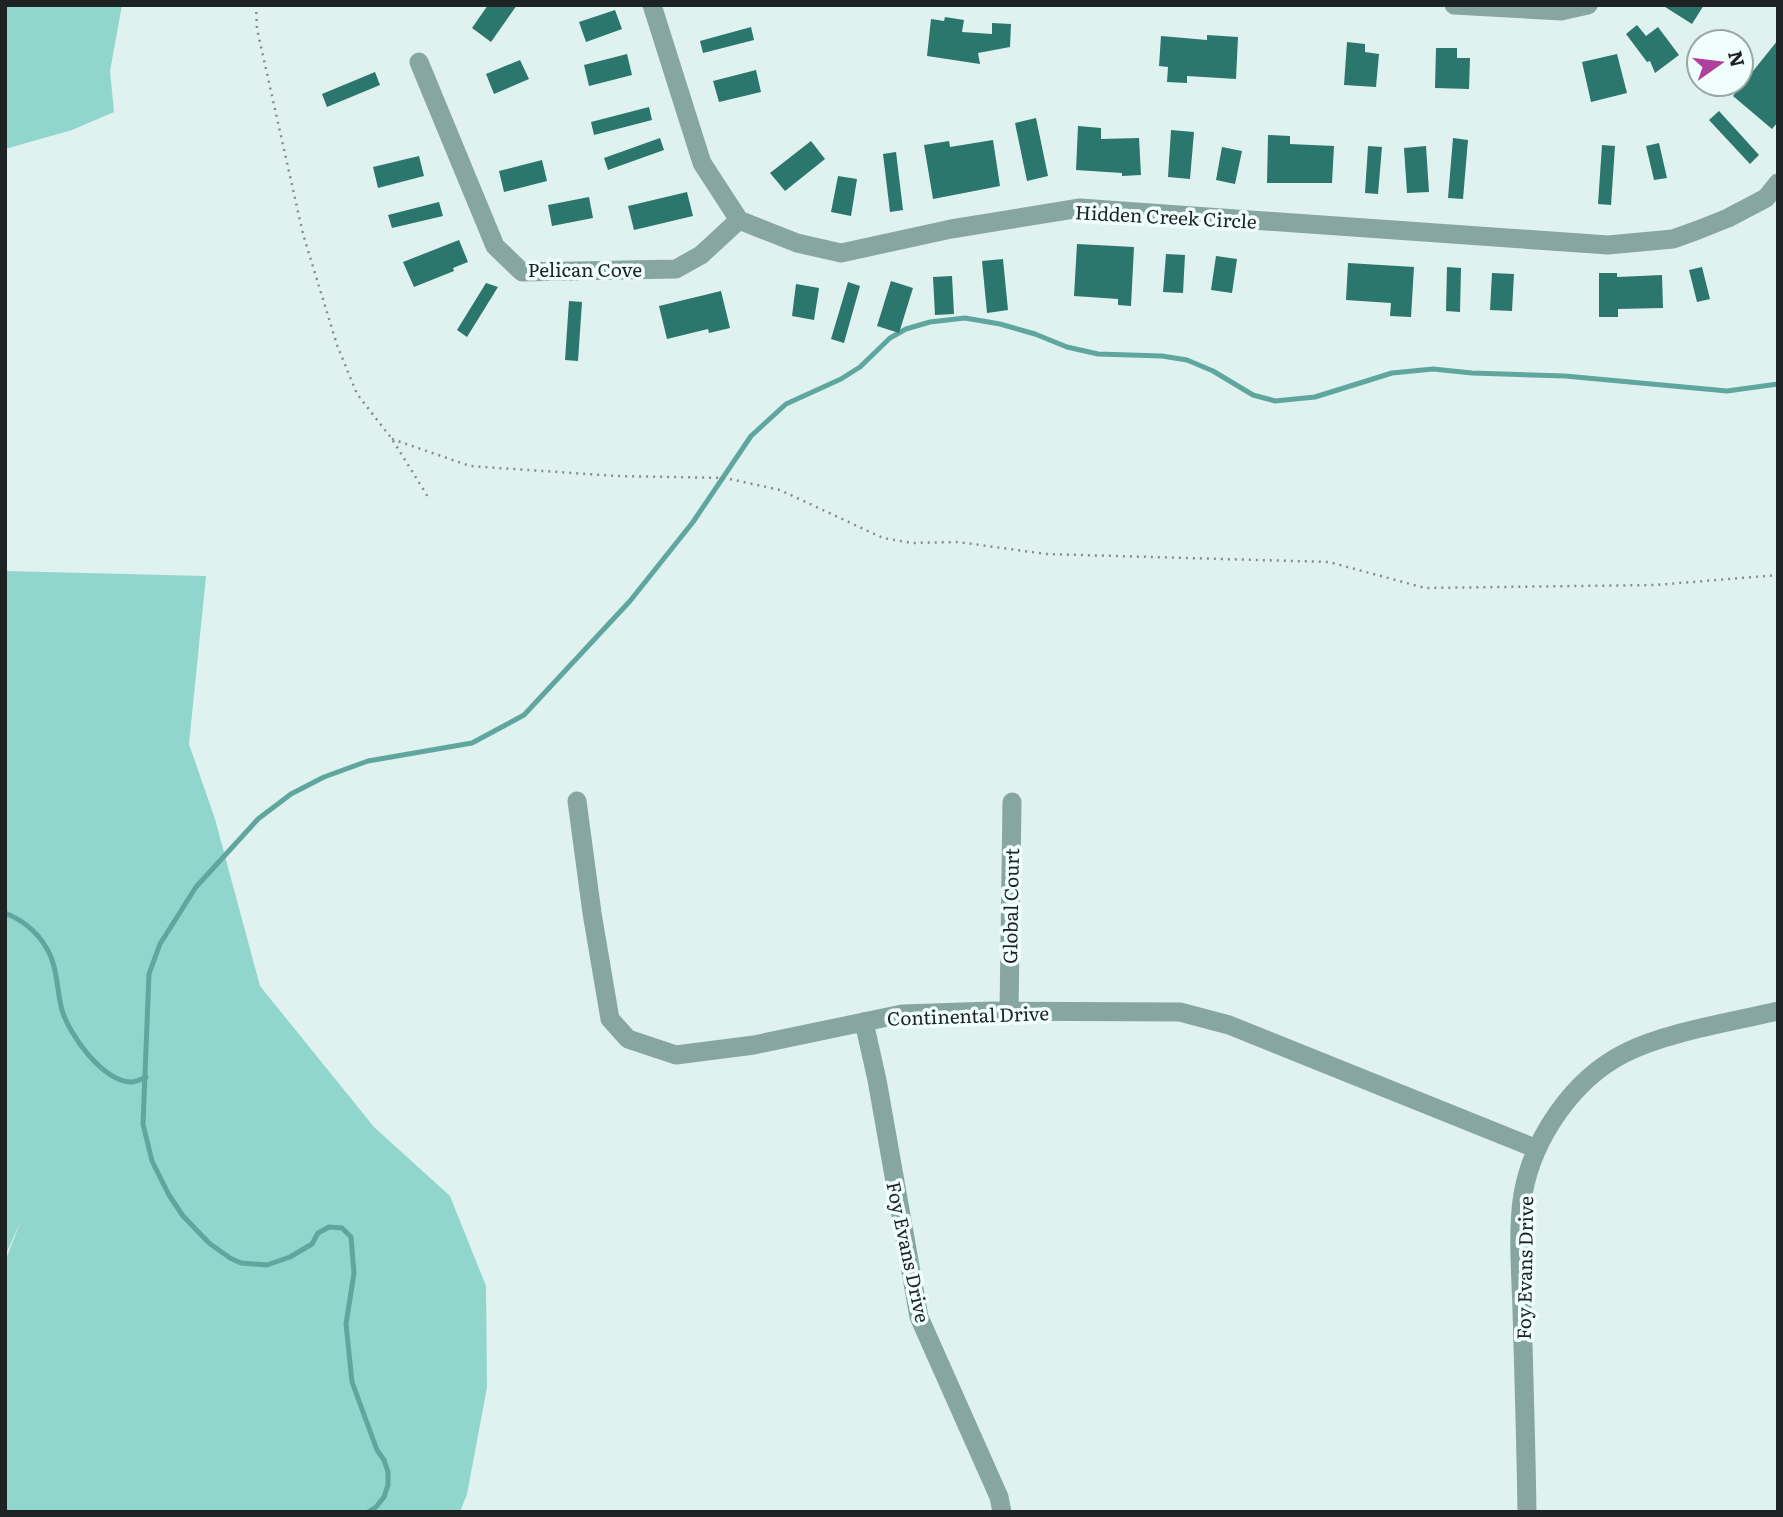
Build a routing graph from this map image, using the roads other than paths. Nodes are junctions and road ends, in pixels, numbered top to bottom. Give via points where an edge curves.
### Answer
1 (652, 5) edge
2 (1454, 5) edge
3 (1587, 5) edge
4 (419, 62) dead end
5 (1778, 183) edge
6 (739, 220) junction
7 (577, 801) dead end
8 (1012, 802) dead end
9 (1009, 1011) junction
10 (1778, 1011) edge
11 (864, 1022) junction
12 (1537, 1149) junction
13 (1002, 1512) edge
14 (1527, 1512) edge

1 - 6 street via 702,163
2 - 3 street via 1561,11
4 - 6 street, Pelican Cove via 495,246 522,272 676,269 701,255
5 - 6 street, Hidden Creek Circle via 1766,198 1698,230 1673,239 1608,245 1080,208 841,253 797,243
7 - 11 street, Continental Drive via 610,1019 628,1039 676,1055 754,1045
8 - 9 street, Global Court
9 - 11 street, Continental Drive via 901,1014
9 - 12 street, Continental Drive via 1180,1012 1229,1025
10 - 12 street, Foy Evans Drive via 1625,1053 1592,1074 1575,1092
11 - 13 street, Foy Evans Drive via 919,1317
12 - 14 street, Foy Evans Drive via 1523,1195 1521,1252

